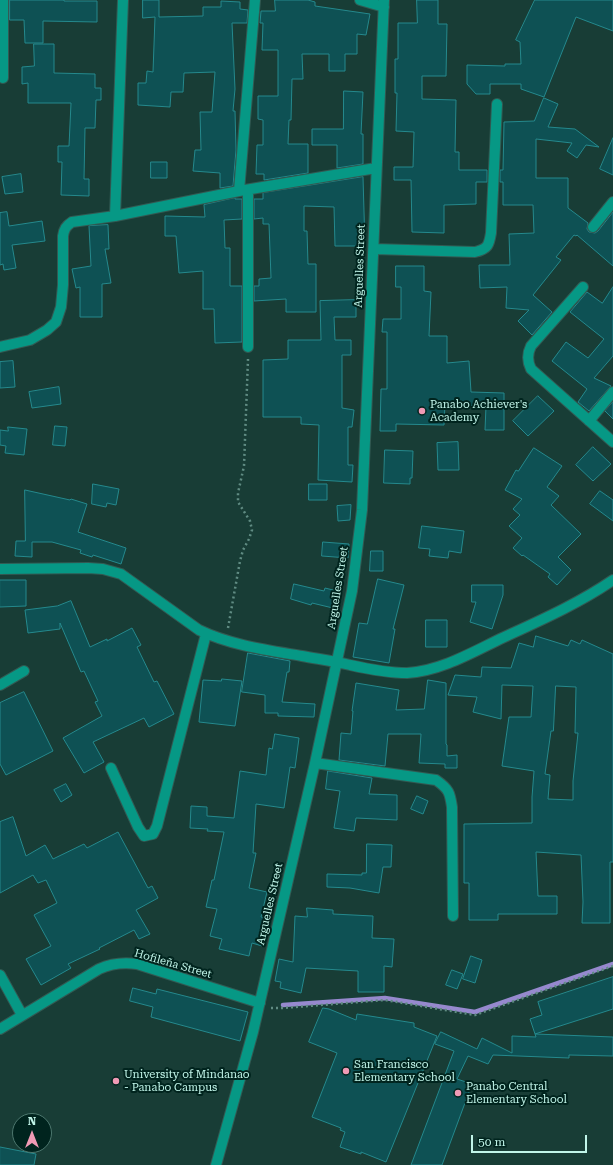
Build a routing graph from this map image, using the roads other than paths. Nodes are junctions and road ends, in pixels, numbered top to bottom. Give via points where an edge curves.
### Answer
1 (4, 0) edge
2 (122, 0) edge
3 (255, 0) edge
4 (360, 0) edge
5 (384, 3) edge
6 (4, 78) dead end
7 (497, 104) dead end
8 (376, 168) junction
9 (244, 190) junction
10 (613, 202) edge
11 (115, 216) junction
12 (594, 227) dead end
13 (374, 249) junction
14 (583, 287) dead end
15 (0, 347) edge
16 (248, 347) road end
17 (613, 392) edge
18 (589, 421) junction
19 (613, 442) edge
20 (0, 569) edge
21 (613, 580) edge
22 (206, 634) junction
23 (337, 662) junction
24 (24, 671) dead end
25 (0, 685) edge
26 (315, 763) junction
27 (111, 768) dead end
28 (454, 916) dead end
29 (0, 975) edge
30 (259, 1005) junction
31 (22, 1015) junction
32 (0, 1029) edge
33 (216, 1165) edge

1 - 6 street
2 - 11 street
3 - 9 street
4 - 5 street
5 - 8 street, Arguelles Street
7 - 13 street via 491,233 485,250 476,252
8 - 9 street
8 - 13 street, Arguelles Street
9 - 11 street
9 - 16 street
10 - 12 street
11 - 15 street via 72,222 67,226 63,236 61,307 56,322 30,340
13 - 23 street, Arguelles Street via 362,510 352,591
14 - 18 street via 531,346 528,364
17 - 18 street
18 - 19 street
20 - 22 street via 88,568 121,574
21 - 23 street via 556,613 469,654 425,671 384,672
22 - 23 street via 262,649
22 - 27 street via 153,834 144,836 138,827
23 - 26 street, Arguelles Street
24 - 25 street
26 - 28 street via 436,780 445,786 451,796 452,808
26 - 30 street, Arguelles Street
29 - 31 street
30 - 31 street, Hofileña Street via 155,969 124,962 109,964 99,969
30 - 33 street, Arguelles Street
31 - 32 street, Hofileña Street

